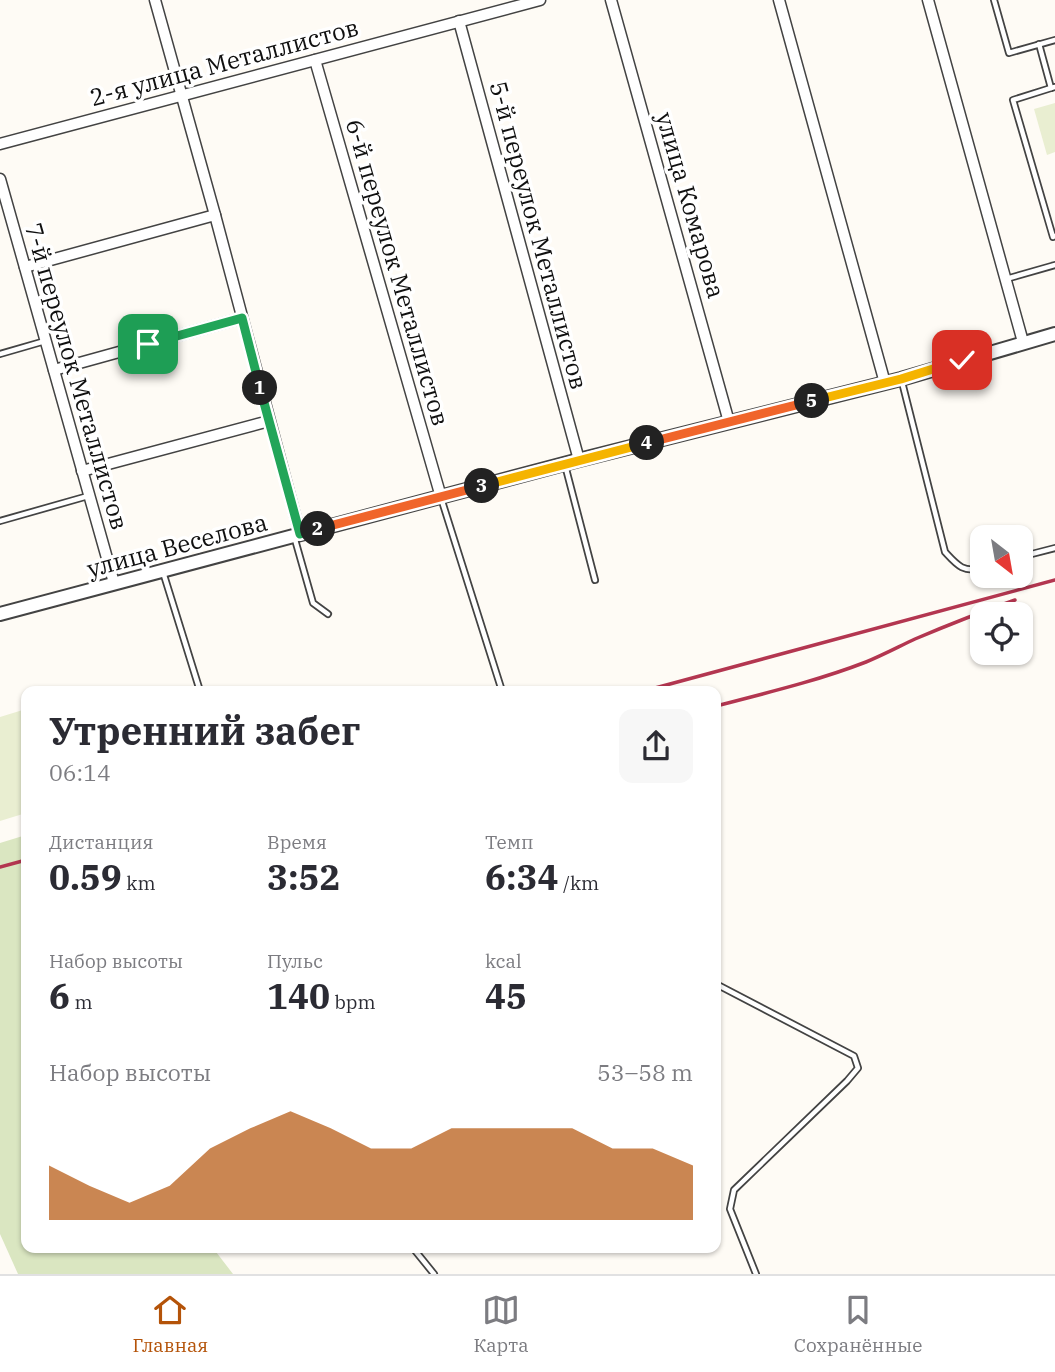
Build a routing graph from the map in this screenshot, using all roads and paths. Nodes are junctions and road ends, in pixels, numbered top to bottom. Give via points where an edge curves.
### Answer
1 (155, 0) edge
2 (540, 0) edge
3 (611, 0) edge
4 (779, 0) edge
5 (928, 0) edge
6 (994, 0) edge
7 (459, 21) junction
8 (1055, 40) edge
9 (1039, 44) junction
10 (315, 60) junction
11 (1053, 88) edge
12 (181, 96) junction
13 (0, 144) edge
14 (0, 179) edge
15 (215, 215) junction
16 (1054, 236) edge
17 (1055, 244) edge
18 (1055, 265) edge
19 (25, 267) junction
20 (1005, 279) junction
21 (242, 318) junction
22 (1055, 334) edge
23 (46, 341) junction
24 (1023, 342) junction
25 (0, 354) edge
26 (54, 370) junction
27 (901, 379) junction
28 (884, 383) junction
29 (269, 421) junction
30 (729, 422) junction
31 (579, 460) junction
32 (565, 464) junction
33 (82, 471) junction
34 (89, 496) junction
35 (440, 497) junction
36 (0, 521) edge
37 (297, 535) junction
38 (1055, 548) edge
39 (1033, 554) edge
40 (162, 570) junction
41 (970, 570) edge
42 (595, 580) dead end
43 (114, 583) junction
44 (0, 614) edge
45 (328, 614) dead end
46 (198, 686) edge
47 (500, 686) edge
48 (721, 987) edge
49 (417, 1253) edge
50 (433, 1274) edge
51 (756, 1274) edge

1 - 12 street
2 - 7 street, 2-я улица Металлистов
3 - 30 street, улица Комарова
4 - 28 street
5 - 20 street
6 - 9 lane via 1009,53
7 - 10 street, 2-я улица Металлистов
7 - 31 street, 5-й переулок Металлистов
8 - 9 lane
9 - 11 lane
10 - 12 street, 2-я улица Металлистов
10 - 35 street, 6-й переулок Металлистов
11 - 16 lane via 1013,100
12 - 13 street, 2-я улица Металлистов
12 - 15 street
14 - 19 street, 7-й переулок Металлистов
15 - 19 street
15 - 21 street
16 - 17 lane
18 - 20 lane
19 - 23 street, 7-й переулок Металлистов
20 - 24 street
21 - 26 street
21 - 29 street
22 - 24 street, улица Веселова
23 - 25 lane
23 - 26 street, 7-й переулок Металлистов
24 - 27 street, улица Веселова
26 - 33 street, 7-й переулок Металлистов
27 - 28 street, улица Веселова
27 - 41 lane via 946,552 958,566
28 - 30 street, улица Веселова
29 - 33 street
29 - 37 street
30 - 31 street, улица Веселова
31 - 32 street, улица Веселова
32 - 35 street, улица Веселова
32 - 42 lane
33 - 34 street, 7-й переулок Металлистов
34 - 36 lane
34 - 43 street, 7-й переулок Металлистов
35 - 37 street, улица Веселова
35 - 47 lane
37 - 40 street, улица Веселова
37 - 45 lane via 313,603
38 - 39 lane
40 - 43 street, улица Веселова
40 - 46 lane
43 - 44 street, улица Веселова
48 - 51 lane via 854,1056 858,1068 734,1190 730,1209
49 - 50 lane

